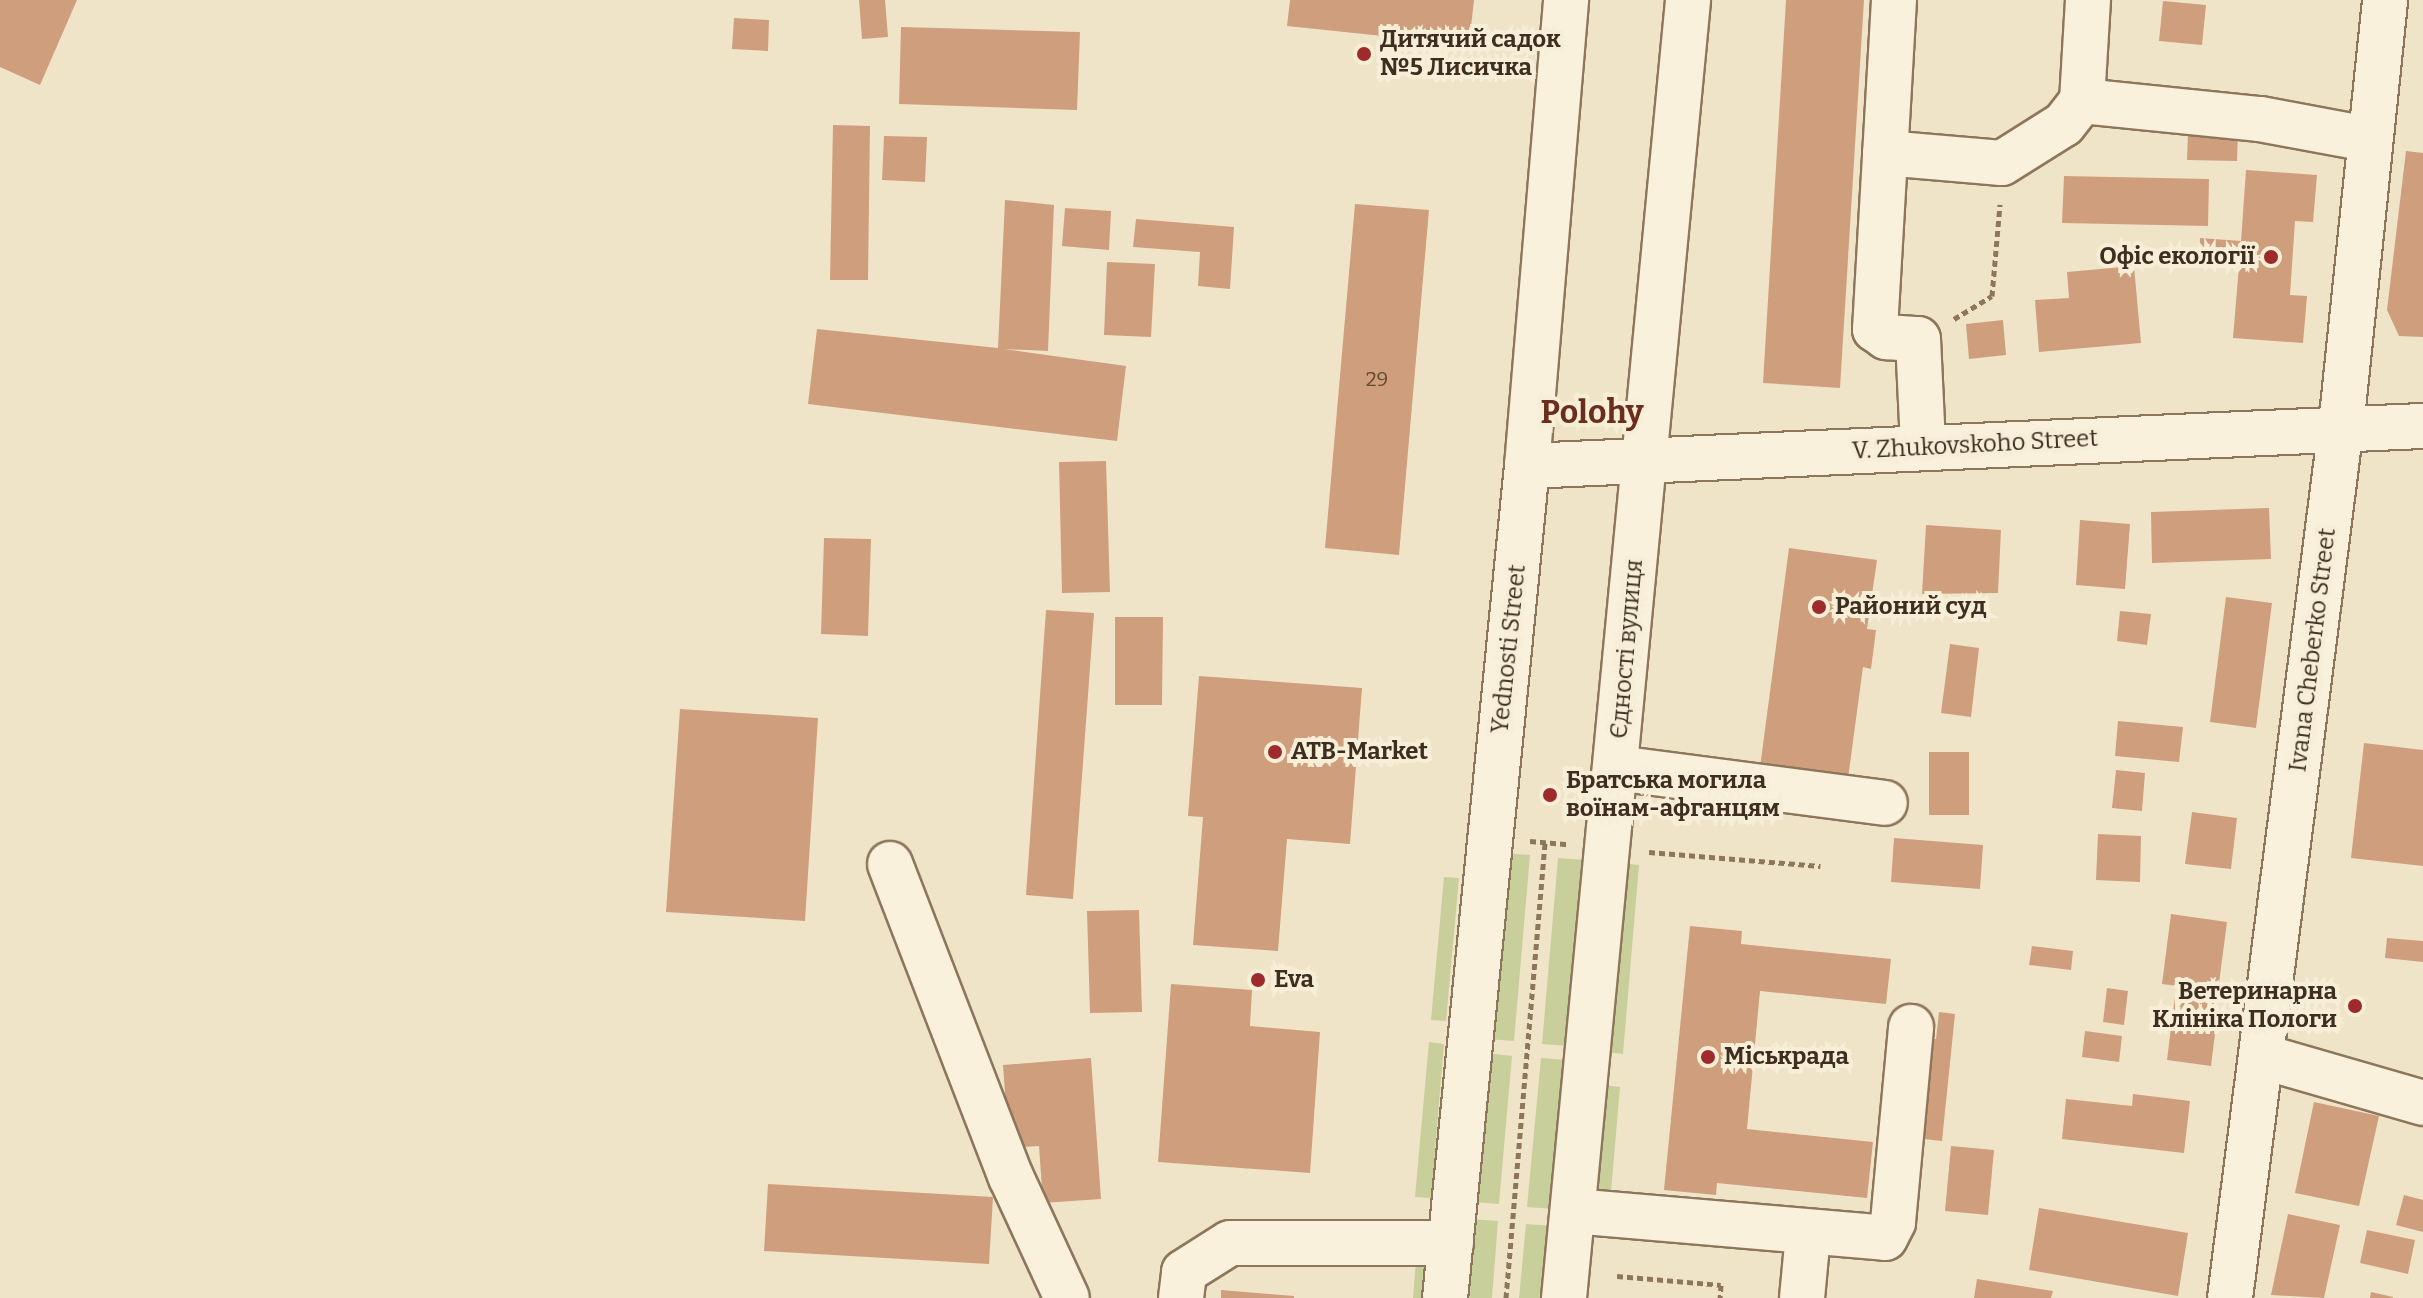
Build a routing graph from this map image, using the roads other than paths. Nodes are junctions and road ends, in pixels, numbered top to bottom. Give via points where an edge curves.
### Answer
1 (1566, 0) edge
2 (1688, 0) edge
3 (1894, 0) edge
4 (2088, 0) edge
5 (2385, 0) edge
6 (2082, 101) junction
7 (2368, 139) junction
8 (1885, 153) junction
9 (2423, 426) edge
10 (2341, 427) junction
11 (1923, 447) junction
12 (1645, 461) junction
13 (1527, 466) junction
14 (1616, 768) junction
15 (1885, 803) dead end
16 (890, 864) dead end
17 (1911, 1027) dead end
18 (2264, 1057) junction
19 (2423, 1103) edge
20 (1573, 1211) junction
21 (1808, 1234) junction
22 (1451, 1243) junction
23 (1067, 1298) edge
24 (1181, 1298) edge
25 (1445, 1298) edge
26 (1564, 1298) edge
27 (1802, 1298) edge
28 (2230, 1298) edge

1 - 13 street, Yednosti Street
2 - 12 street, Єдності вулиця
3 - 8 street
4 - 6 street
5 - 7 street, Ivana Cheberko Street
6 - 7 street via 2260,119
6 - 8 street via 2064,124 2002,163
7 - 10 street, Ivana Cheberko Street
8 - 11 street via 1875,329 1886,337 1918,339
9 - 10 street, V. Zhukovskoho Street
10 - 11 street, V. Zhukovskoho Street
10 - 18 street, Ivana Cheberko Street
11 - 12 street, V. Zhukovskoho Street
12 - 13 street, V. Zhukovskoho Street
12 - 14 street, Єдності вулиця
13 - 22 street, Yednosti Street
14 - 15 street
14 - 20 street, Єдності вулиця
16 - 23 street via 1011,1177
17 - 21 street via 1890,1231 1871,1240
18 - 19 street
18 - 28 street, Ivana Cheberko Street
20 - 21 street
20 - 26 street, Єдності вулиця
21 - 27 street
22 - 24 street via 1230,1243 1184,1272
22 - 25 street, Yednosti Street

